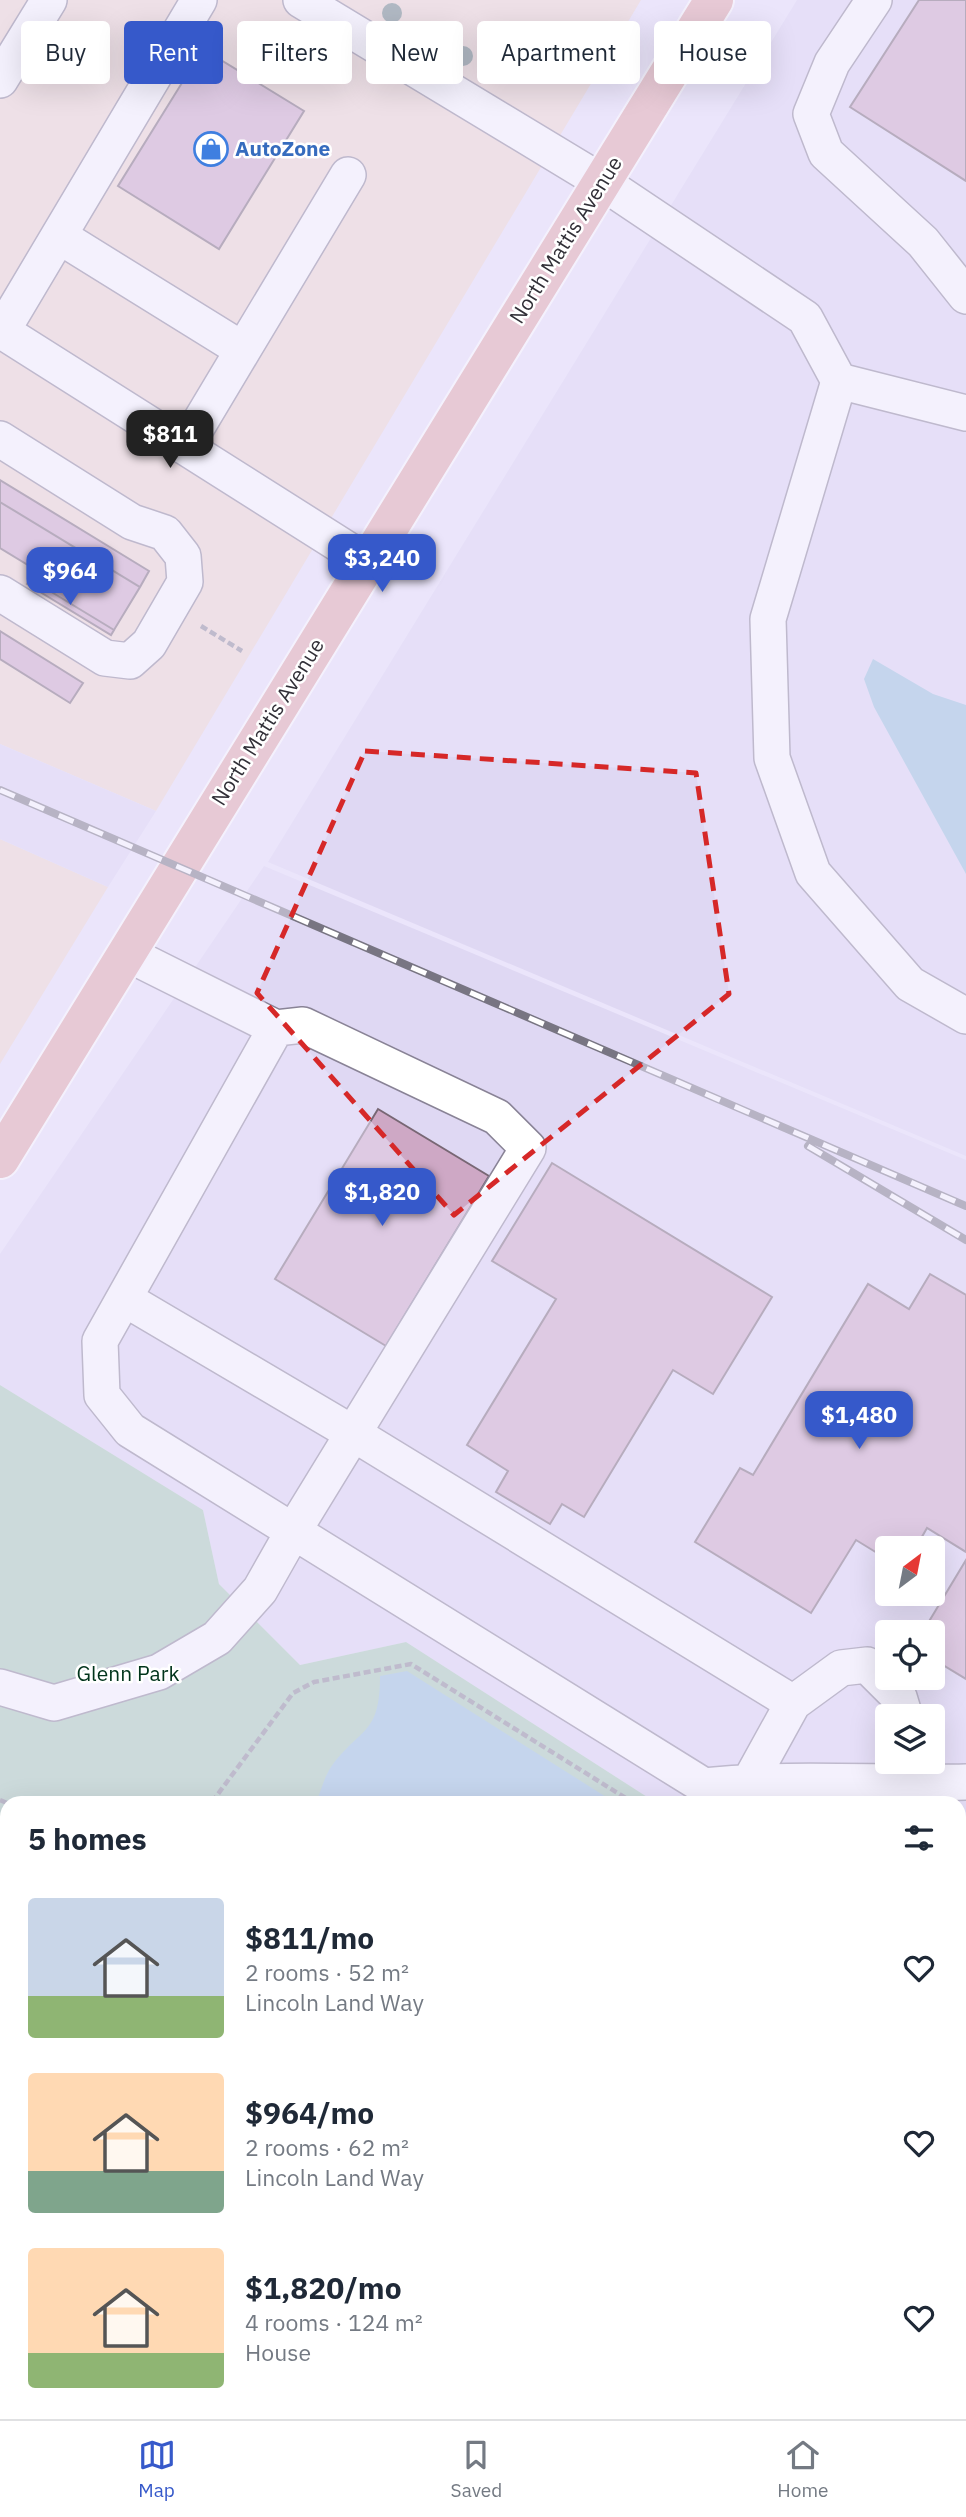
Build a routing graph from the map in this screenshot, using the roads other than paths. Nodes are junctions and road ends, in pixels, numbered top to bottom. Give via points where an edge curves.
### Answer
1 (49, 0) edge
2 (199, 0) edge
3 (714, 0) edge
4 (874, 0) edge
5 (316, 4) edge
6 (0, 80) edge
7 (348, 175) dead end
8 (602, 182) junction
9 (59, 236) junction
10 (966, 296) edge
11 (243, 350) junction
12 (839, 381) junction
13 (966, 413) edge
14 (0, 439) edge
15 (185, 447) junction
16 (0, 456) edge
17 (76, 487) junction
18 (367, 562) junction
19 (0, 569) edge
20 (0, 593) edge
21 (92, 650) junction
22 (126, 953) junction
23 (966, 1016) edge
24 (276, 1028) junction
25 (0, 1159) edge
26 (125, 1299) junction
27 (354, 1434) junction
28 (294, 1530) junction
29 (0, 1687) edge
30 (793, 1703) junction
31 (901, 1704) edge
32 (901, 1774) edge
33 (928, 1774) edge
34 (750, 1781) junction
35 (966, 1782) edge

1 - 6 street
2 - 9 street
3 - 8 main road, North Mattis Avenue
4 - 10 street via 832,64 811,114 826,153 923,242
5 - 8 street
7 - 11 street
8 - 12 street via 805,318
8 - 18 main road, North Mattis Avenue
9 - 11 street
9 - 15 street via 2,331
11 - 15 street
12 - 13 street
12 - 23 street via 768,619 772,758 813,873 910,984
14 - 17 street
15 - 18 street
16 - 17 street
17 - 21 street via 132,522 165,533 183,555 186,582 155,635 130,661 105,658
18 - 22 main road, North Mattis Avenue
19 - 21 street via 67,610
20 - 21 street
22 - 24 street
22 - 25 main road, North Mattis Avenue
24 - 26 street
24 - 27 street via 303,1025 497,1117 527,1148
26 - 27 street
26 - 28 street via 100,1341 102,1395 131,1430
27 - 28 street
27 - 30 street
28 - 29 street via 260,1590 217,1639 159,1671 54,1703
28 - 34 street via 704,1786
30 - 31 street via 841,1668 867,1665
30 - 34 street
32 - 34 street
33 - 35 street

